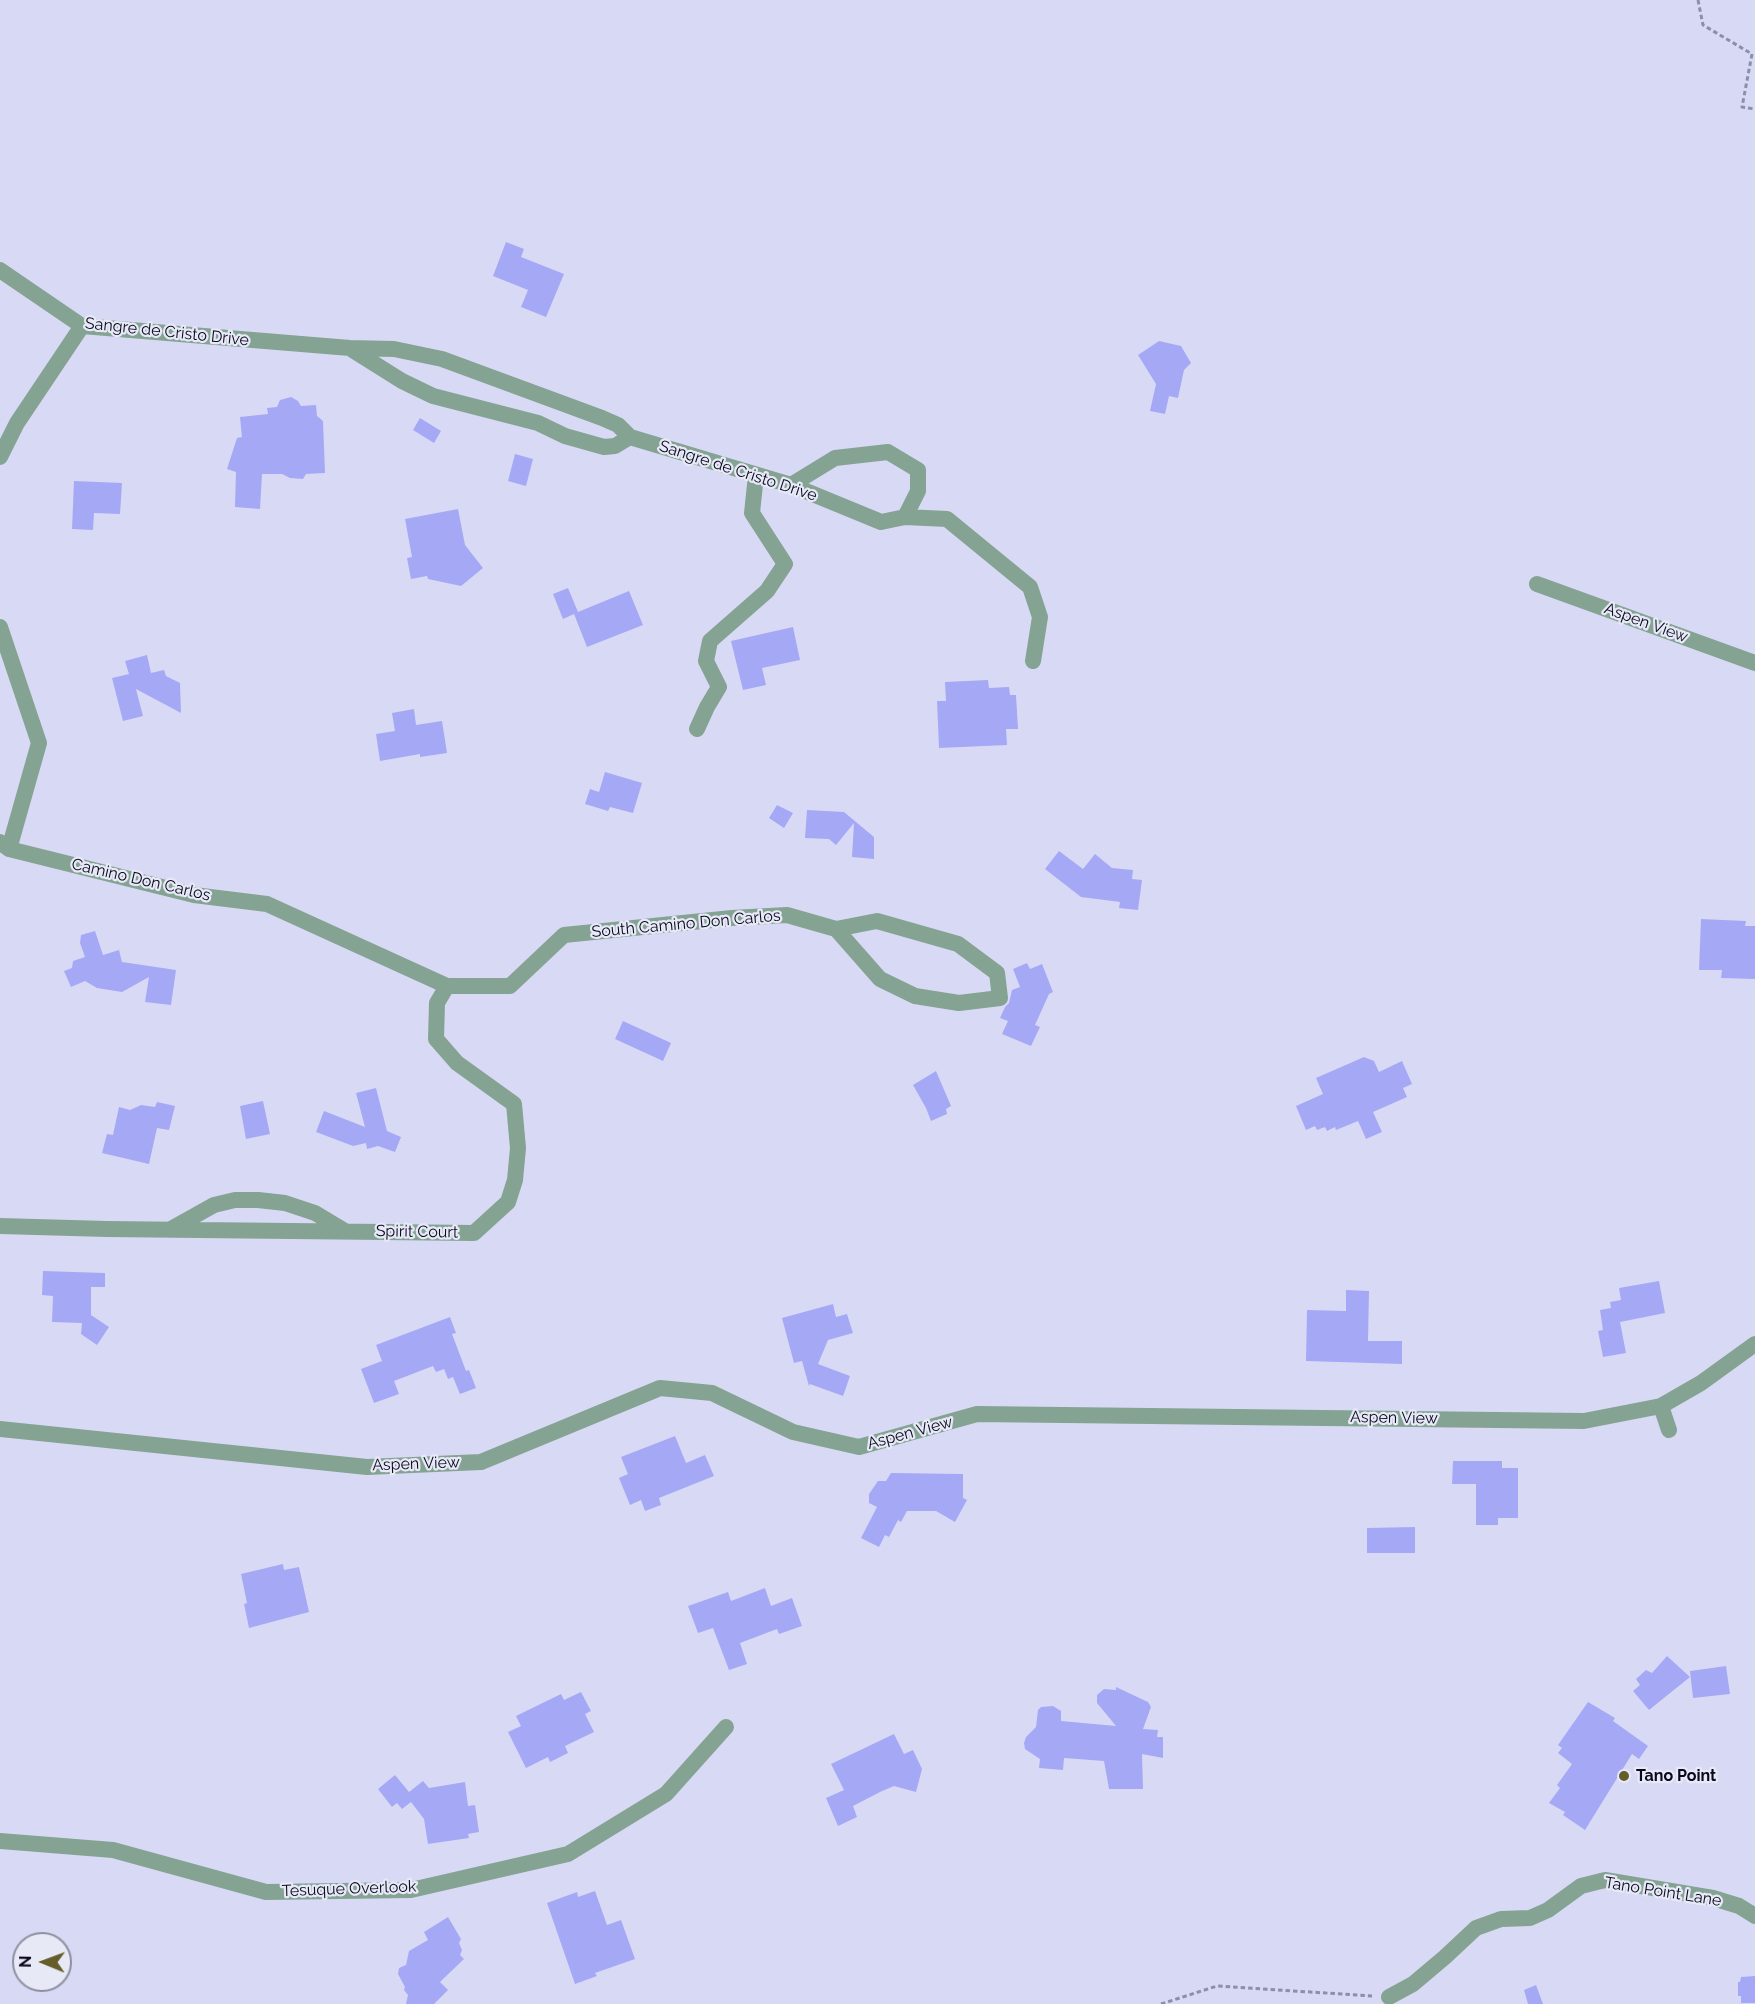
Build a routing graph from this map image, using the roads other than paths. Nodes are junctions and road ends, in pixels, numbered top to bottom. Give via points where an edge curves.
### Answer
1 (0, 270) edge
2 (82, 327) junction
3 (350, 348) junction
4 (630, 437) junction
5 (0, 457) edge
6 (756, 475) junction
7 (791, 485) junction
8 (905, 517) junction
9 (1537, 584) dead end
10 (0, 627) edge
11 (1033, 661) dead end
12 (1755, 663) edge
13 (697, 729) dead end
14 (5, 845) edge
15 (836, 929) junction
16 (447, 986) junction
17 (0, 1226) edge
18 (171, 1229) junction
19 (345, 1231) junction
20 (1755, 1344) edge
21 (1661, 1406) junction
22 (0, 1429) edge
23 (1669, 1430) dead end
24 (726, 1727) dead end
25 (0, 1841) edge
26 (1755, 1916) edge
27 (1389, 1997) road end

1 - 2 street, Sangre de Cristo Drive
2 - 3 street, Sangre de Cristo Drive
2 - 5 street via 17,423
3 - 4 street, Sangre de Cristo Drive via 394,349 442,359 602,418 618,425
3 - 4 street, Sangre de Cristo Drive via 433,396 538,423 604,447 615,446
4 - 6 street, Sangre de Cristo Drive
6 - 7 street, Sangre de Cristo Drive
6 - 13 street via 752,513 785,564 767,591 710,641 706,661 719,687
7 - 8 street, Sangre de Cristo Drive via 881,522
7 - 8 street via 835,458 888,452 918,470 918,491
8 - 11 street, Sangre de Cristo Drive via 946,519 1030,586 1040,617
9 - 12 street, Aspen View
10 - 14 street via 39,743
14 - 16 street, Camino Don Carlos via 194,895 267,904
15 - 15 street, South Camino Don Carlos via 880,979 915,996 959,1003 1000,998 998,973 958,944 877,921
15 - 16 street, South Camino Don Carlos via 787,915 564,934 510,986
16 - 19 street, Spirit Court via 437,1003 436,1039 458,1063 514,1104 518,1148 508,1202 474,1233
17 - 18 street, Spirit Court
18 - 19 street, Spirit Court
18 - 19 street via 214,1205 258,1200 285,1203 315,1213
20 - 21 street, Aspen View
21 - 22 street, Aspen View via 1584,1421 977,1414 860,1447 793,1432 712,1393 660,1388 481,1462 367,1467
21 - 23 street
24 - 25 street, Tesuque Overlook via 666,1794 568,1854 411,1890 266,1892 113,1850
26 - 27 street, Tano Point Lane via 1713,1898 1605,1880 1581,1886 1530,1918 1501,1919 1476,1928 1413,1984

